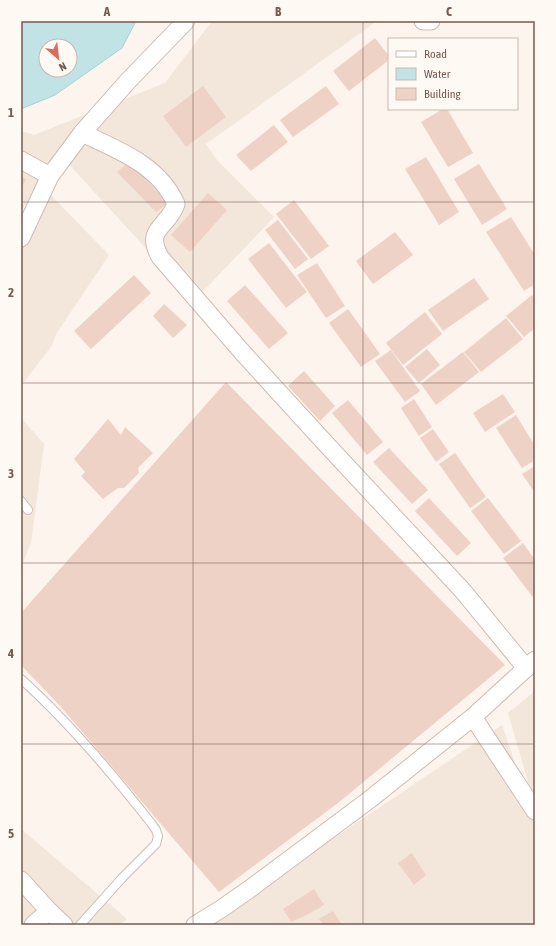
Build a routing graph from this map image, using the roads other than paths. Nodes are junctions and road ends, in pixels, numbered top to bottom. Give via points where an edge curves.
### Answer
1 (186, 21) edge
2 (423, 21) edge
3 (431, 21) edge
4 (82, 133) junction
5 (21, 160) edge
6 (50, 176) junction
7 (21, 238) edge
8 (21, 501) edge
9 (28, 510) dead end
10 (530, 664) edge
11 (21, 679) edge
12 (473, 717) junction
13 (535, 811) edge
14 (21, 880) edge
15 (49, 911) junction
16 (33, 925) edge
17 (64, 925) edge
18 (80, 925) edge
19 (195, 925) edge

1 - 4 street
2 - 3 street
4 - 6 street
4 - 10 street via 135,159 163,183 176,204 174,212 157,231 154,239 154,247 160,257 322,440
5 - 6 street
6 - 7 street
8 - 9 lane
10 - 12 street
11 - 18 lane via 115,777 158,836 156,844
12 - 13 street
12 - 19 street via 280,867
14 - 15 street
15 - 16 street
15 - 17 street

